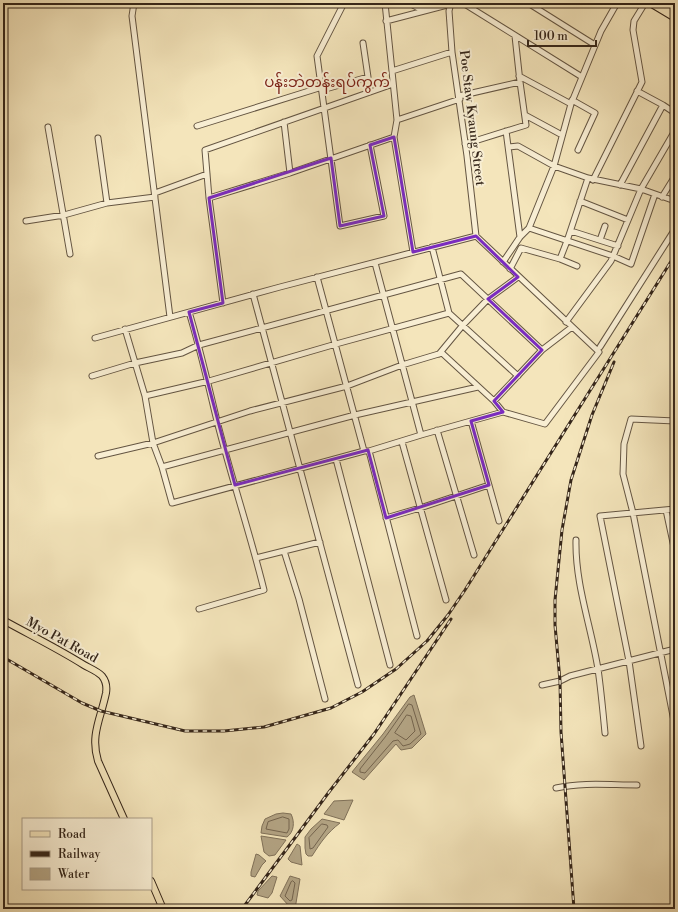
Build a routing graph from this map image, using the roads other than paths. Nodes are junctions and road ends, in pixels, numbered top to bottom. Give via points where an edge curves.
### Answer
1 (134, 3) edge
2 (344, 3) edge
3 (385, 3) edge
4 (409, 3) edge
5 (451, 3) edge
6 (463, 3) edge
7 (528, 3) edge
8 (617, 3) edge
9 (645, 3) edge
10 (650, 3) edge
11 (659, 3) edge
12 (424, 11) junction
13 (674, 14) edge
14 (386, 21) junction
15 (515, 36) junction
16 (363, 43) dead end
17 (595, 45) junction
18 (452, 52) junction
19 (392, 72) junction
20 (519, 76) junction
21 (582, 77) junction
22 (520, 82) junction
23 (393, 84) junction
24 (322, 89) junction
25 (637, 91) junction
26 (459, 98) junction
27 (571, 102) junction
28 (664, 105) junction
29 (324, 108) junction
30 (675, 113) edge
31 (524, 115) junction
32 (397, 120) junction
33 (284, 122) junction
34 (197, 126) dead end
35 (48, 127) dead end
36 (506, 131) junction
37 (673, 134) dead end
38 (562, 135) junction
39 (394, 137) junction
40 (98, 138) dead end
41 (465, 144) junction
42 (370, 145) junction
43 (509, 147) junction
44 (578, 150) dead end
45 (331, 158) junction
46 (554, 166) junction
47 (290, 173) junction
48 (207, 174) junction
49 (675, 176) edge
50 (590, 179) junction
51 (620, 185) junction
52 (641, 189) junction
53 (655, 194) junction
54 (155, 195) junction
55 (662, 197) junction
56 (209, 198) junction
57 (580, 201) junction
58 (675, 201) edge
59 (107, 203) junction
60 (64, 215) junction
61 (628, 220) junction
62 (26, 221) dead end
63 (605, 226) dead end
64 (529, 228) junction
65 (675, 229) edge
66 (571, 231) junction
67 (476, 236) junction
68 (520, 237) junction
69 (600, 240) junction
70 (567, 241) junction
71 (618, 246) junction
72 (432, 247) junction
73 (413, 252) junction
74 (70, 254) dead end
75 (613, 256) junction
76 (560, 259) junction
77 (503, 262) junction
78 (374, 263) junction
79 (577, 266) dead end
80 (510, 269) junction
81 (518, 277) junction
82 (317, 278) junction
83 (439, 279) junction
84 (253, 294) junction
85 (383, 296) junction
86 (488, 299) junction
87 (223, 303) junction
88 (327, 311) junction
89 (189, 312) junction
90 (448, 313) junction
91 (170, 317) junction
92 (566, 322) junction
93 (463, 325) junction
94 (572, 327) junction
95 (263, 328) junction
96 (125, 329) junction
97 (392, 330) junction
98 (95, 338) dead end
99 (336, 344) junction
100 (199, 345) junction
101 (600, 347) dead end
102 (542, 350) junction
103 (439, 354) junction
104 (272, 362) junction
105 (135, 363) junction
106 (402, 365) junction
107 (92, 376) dead end
108 (518, 376) junction
109 (209, 382) junction
110 (347, 386) junction
111 (478, 387) junction
112 (145, 396) junction
113 (412, 401) junction
114 (494, 401) junction
115 (282, 403) junction
116 (503, 412) junction
117 (355, 415) junction
118 (217, 421) junction
119 (471, 421) junction
120 (675, 421) edge
121 (437, 430) junction
122 (291, 432) junction
123 (421, 435) junction
124 (402, 442) junction
125 (154, 443) junction
126 (226, 450) junction
127 (366, 451) junction
128 (98, 456) dead end
129 (336, 459) junction
130 (162, 467) junction
131 (300, 469) junction
132 (235, 485) junction
133 (489, 485) junction
134 (456, 496) junction
135 (420, 508) junction
136 (675, 509) edge
137 (666, 510) junction
138 (633, 513) junction
139 (386, 518) junction
140 (499, 521) dead end
141 (576, 540) dead end
142 (320, 542) junction
143 (284, 551) junction
144 (675, 552) edge
145 (474, 555) dead end
146 (256, 558) junction
147 (446, 600) dead end
148 (198, 609) dead end
149 (3, 620) edge
150 (417, 636) dead end
151 (675, 649) edge
152 (662, 652) junction
153 (629, 661) junction
154 (390, 665) dead end
155 (598, 669) junction
156 (358, 685) dead end
157 (542, 685) dead end
158 (325, 699) dead end
159 (675, 726) edge
160 (605, 734) dead end
161 (641, 746) dead end
162 (637, 785) dead end
163 (556, 788) dead end
164 (124, 818) edge
165 (152, 883) edge
166 (163, 909) edge

1 - 54 street via 132,16
2 - 24 street via 318,56
3 - 14 street
4 - 12 street
5 - 12 street
5 - 18 street, Poe Staw Kyaung Street via 449,11
6 - 15 street
7 - 17 street
8 - 17 street
9 - 25 street via 633,25 642,82
10 - 13 main road
11 - 13 main road
12 - 14 street
14 - 19 street
15 - 20 street
15 - 21 street
16 - 24 street via 368,77
17 - 21 street
18 - 19 street
18 - 26 street, Poe Staw Kyaung Street
19 - 23 street
20 - 22 street
20 - 27 street
21 - 27 street
22 - 26 street
22 - 31 street
23 - 29 street
23 - 32 street
24 - 29 street
24 - 34 street
25 - 28 street
25 - 50 street
26 - 32 street
26 - 41 street, Poe Staw Kyaung Street
27 - 38 street
27 - 44 street via 595,113
28 - 30 street
28 - 51 street
29 - 33 street
29 - 45 street
31 - 36 street via 526,125
31 - 38 street
32 - 39 street
33 - 47 street
33 - 48 street via 205,150
35 - 60 street
36 - 41 street
36 - 43 street
37 - 52 street
38 - 46 street
39 - 42 street
39 - 73 street
40 - 59 street
41 - 67 street, Poe Staw Kyaung Street
42 - 45 street
42 - 45 street via 384,216 340,226
43 - 46 street via 518,146
43 - 68 street
45 - 47 street
46 - 50 street
46 - 64 street
47 - 56 street
48 - 54 street
48 - 56 street
49 - 55 street
50 - 51 street
50 - 57 street
51 - 52 street
52 - 53 street
52 - 61 street
53 - 55 street
53 - 75 street via 630,264
54 - 59 street
54 - 91 street
55 - 58 street
56 - 87 street
57 - 61 street
57 - 66 street
59 - 60 street
60 - 62 street
60 - 74 street
61 - 71 street
63 - 69 street
64 - 68 street
64 - 70 street
65 - 101 street
66 - 69 street
66 - 70 street
67 - 72 street
67 - 77 street
68 - 77 street
69 - 71 street
70 - 75 street
70 - 76 street
71 - 75 street
72 - 73 street
72 - 83 street
73 - 78 street
75 - 92 street
76 - 79 street
76 - 80 street via 521,248
77 - 80 street
78 - 82 street
78 - 85 street
80 - 81 street
81 - 86 street
81 - 92 street
82 - 84 street
82 - 88 street
83 - 85 street
83 - 86 street via 461,274
83 - 90 street
84 - 87 street
84 - 95 street
85 - 88 street
85 - 97 street
86 - 93 street
86 - 102 street
87 - 89 street
88 - 95 street
88 - 99 street
89 - 91 street
89 - 100 street
90 - 93 street
90 - 97 street
91 - 96 street
92 - 94 street
93 - 103 street
93 - 108 street
94 - 102 street
94 - 116 street via 599,352 545,424
95 - 100 street
95 - 104 street
96 - 98 street
96 - 105 street
97 - 99 street
97 - 106 street
99 - 104 street
99 - 110 street
100 - 105 street via 182,353
100 - 109 street
102 - 108 street
103 - 106 street
103 - 111 street via 442,353
104 - 109 street
104 - 115 street
105 - 107 street
105 - 112 street
106 - 110 street
106 - 113 street
108 - 114 street
109 - 112 street
109 - 118 street
110 - 115 street
110 - 117 street
111 - 113 street
111 - 114 street
112 - 125 street
113 - 117 street
113 - 123 street
114 - 116 street
115 - 118 street
115 - 122 street
116 - 119 street
117 - 122 street
117 - 127 street
118 - 125 street
118 - 126 street
119 - 121 street
119 - 133 street
120 - 138 street via 632,419 624,444 623,474
121 - 123 street
121 - 134 street
122 - 126 street
122 - 131 street
123 - 124 street
124 - 127 street
124 - 135 street
125 - 128 street
125 - 130 street
126 - 130 street
126 - 132 street
127 - 129 street
127 - 139 street
129 - 131 street
129 - 154 street
130 - 132 street via 172,503
131 - 132 street
131 - 142 street
132 - 146 street
133 - 134 street
133 - 140 street
134 - 135 street
134 - 145 street
135 - 139 street
135 - 147 street
136 - 137 street
137 - 138 street
137 - 144 street
138 - 152 street
138 - 153 street via 600,516
139 - 150 street
141 - 155 street via 581,596
142 - 143 street
142 - 156 street
143 - 146 street
143 - 158 street
146 - 148 street via 264,590
149 - 164 main road, Myo Pat Road via 67,654 102,676 107,684 96,727 95,752
151 - 152 street
152 - 153 street
152 - 159 street
153 - 155 street
153 - 161 street
155 - 157 street via 570,676 560,682
155 - 160 street
162 - 163 street via 588,784
165 - 166 main road

